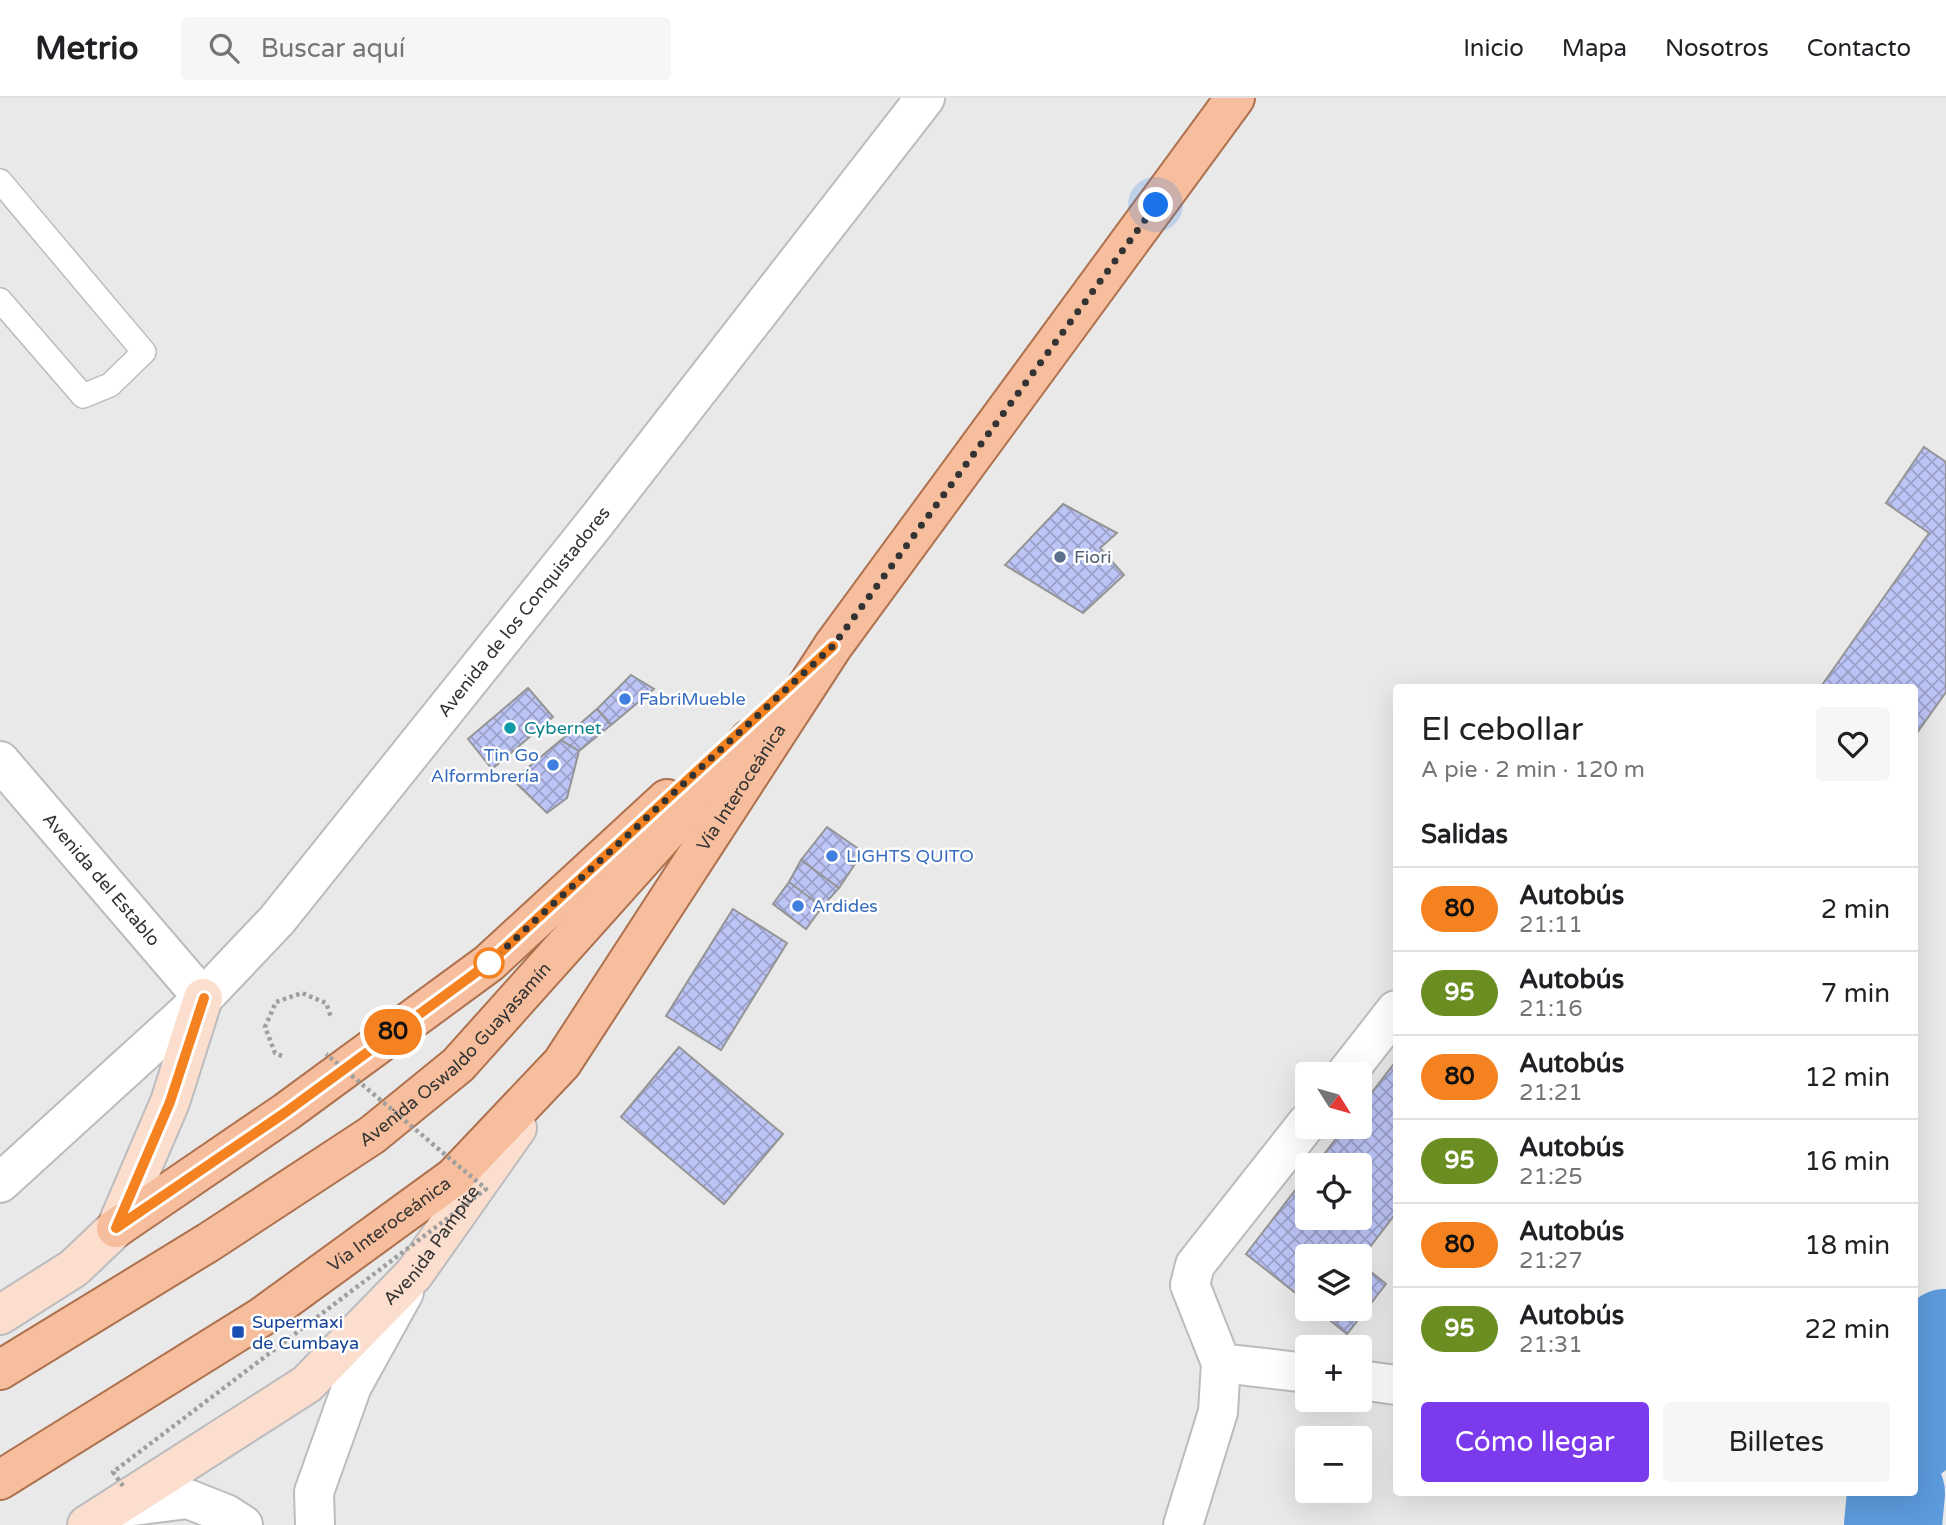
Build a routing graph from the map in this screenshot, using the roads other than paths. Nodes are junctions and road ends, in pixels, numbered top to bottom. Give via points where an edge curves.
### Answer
1 (925, 98) edge
2 (1235, 98) edge
3 (0, 181) edge
4 (0, 300) edge
5 (833, 646) junction
6 (0, 761) edge
7 (204, 998) junction
8 (1393, 1014) edge
9 (1355, 1062) edge
10 (562, 1063) junction
11 (1295, 1138) edge
12 (0, 1183) edge
13 (116, 1228) junction
14 (414, 1274) junction
15 (1, 1301) edge
16 (1221, 1363) junction
17 (0, 1370) edge
18 (1295, 1372) edge
19 (1372, 1382) edge
20 (1393, 1385) edge
21 (0, 1480) edge
22 (109, 1506) edge
23 (243, 1525) edge
24 (315, 1525) edge
25 (1183, 1525) edge

1 - 7 street, Avenida de los Conquistadores via 324,862
2 - 5 main road, Vía Interoceánica
3 - 4 lane via 144,352 110,386 83,396
5 - 10 main road, Vía Interoceánica
5 - 13 main road via 489,963 286,1112
5 - 17 main road, Avenida Oswaldo Guayasamín via 458,1065 360,1143
6 - 7 street, Avenida del Establo
7 - 12 street, Avenida de los Conquistadores
7 - 13 main road via 170,1102
8 - 9 street
10 - 14 main road, Avenida Pampite
10 - 21 main road, Vía Interoceánica via 454,1177 263,1316
11 - 16 street via 1195,1265 1190,1285
13 - 15 main road
14 - 22 main road via 307,1384
14 - 24 street, Avenida Pampite via 352,1386 314,1492
16 - 18 street
16 - 25 street via 1218,1412
19 - 20 street
22 - 23 street via 188,1499

